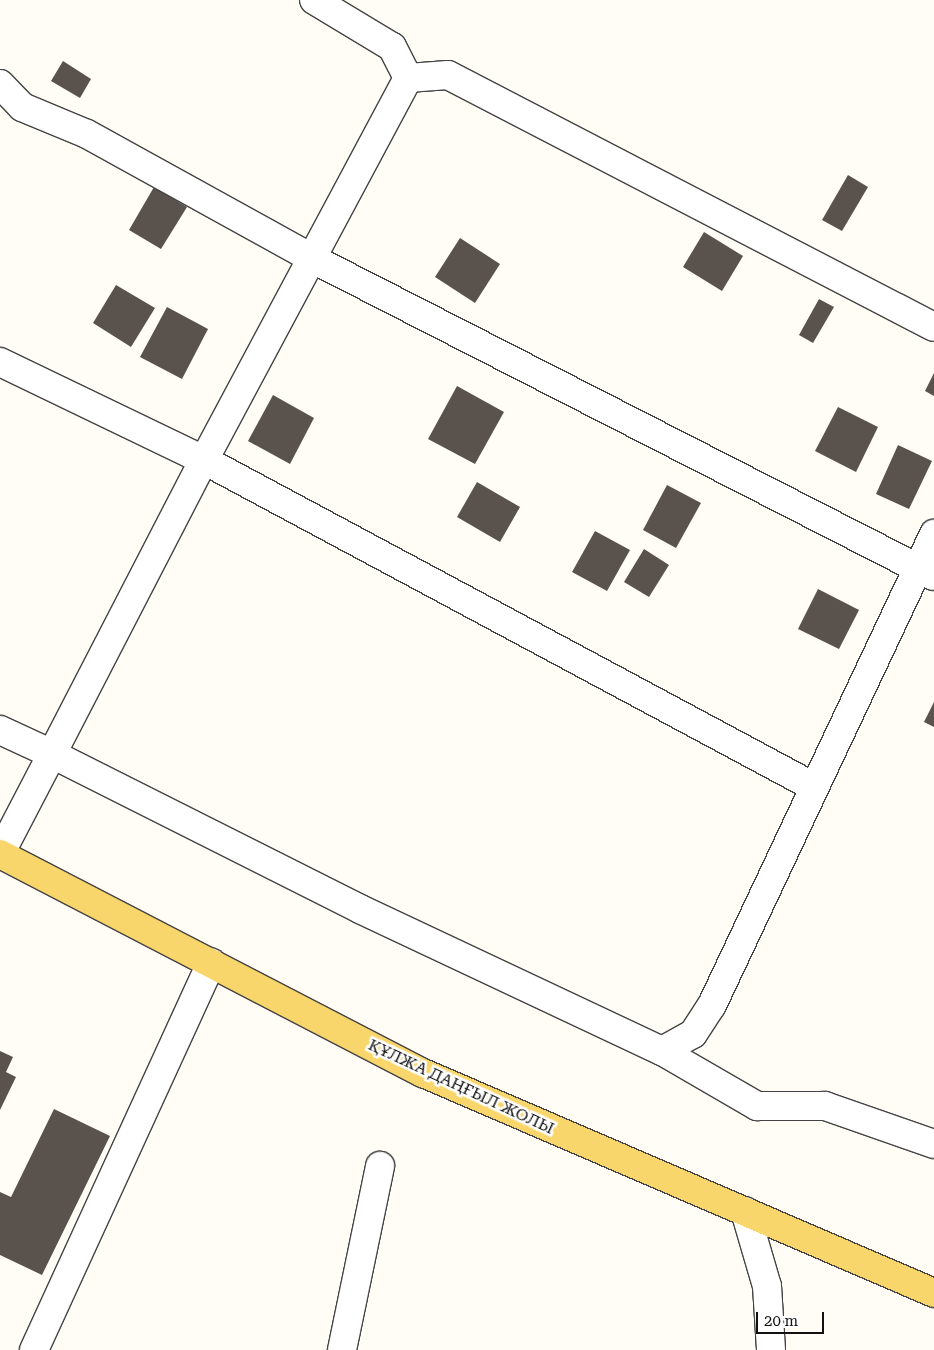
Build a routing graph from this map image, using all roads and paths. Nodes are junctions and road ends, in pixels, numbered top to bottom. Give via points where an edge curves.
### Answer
1 (314, 0) edge
2 (408, 78) junction
3 (0, 84) edge
4 (313, 259) junction
5 (934, 327) edge
6 (0, 362) edge
7 (204, 460) junction
8 (934, 534) edge
9 (925, 573) edge
10 (0, 730) edge
11 (52, 754) junction
12 (814, 787) junction
13 (0, 854) edge
14 (211, 963) junction
15 (662, 1051) junction
16 (934, 1144) edge
17 (380, 1166) dead end
18 (745, 1211) junction
19 (934, 1292) edge
20 (34, 1350) edge
21 (342, 1350) edge
22 (771, 1350) edge

1 - 2 street via 392,47
2 - 4 street
2 - 5 street via 448,75
3 - 4 street via 22,107 87,134
4 - 7 street
4 - 9 street
6 - 7 street
7 - 11 street
7 - 12 street
8 - 9 street
9 - 12 street
10 - 11 street
11 - 13 street
11 - 15 street via 360,909
12 - 15 street via 712,1005 692,1034
13 - 14 main road, ҚҰЛЖА ДАҢҒЫЛ ЖОЛЫ
14 - 18 main road, ҚҰЛЖА ДАҢҒЫЛ ЖОЛЫ via 422,1073
14 - 20 street
15 - 16 street via 757,1106 825,1106
17 - 21 street
18 - 19 main road, ҚҰЛЖА ДАҢҒЫЛ ЖОЛЫ
18 - 22 street via 767,1286

